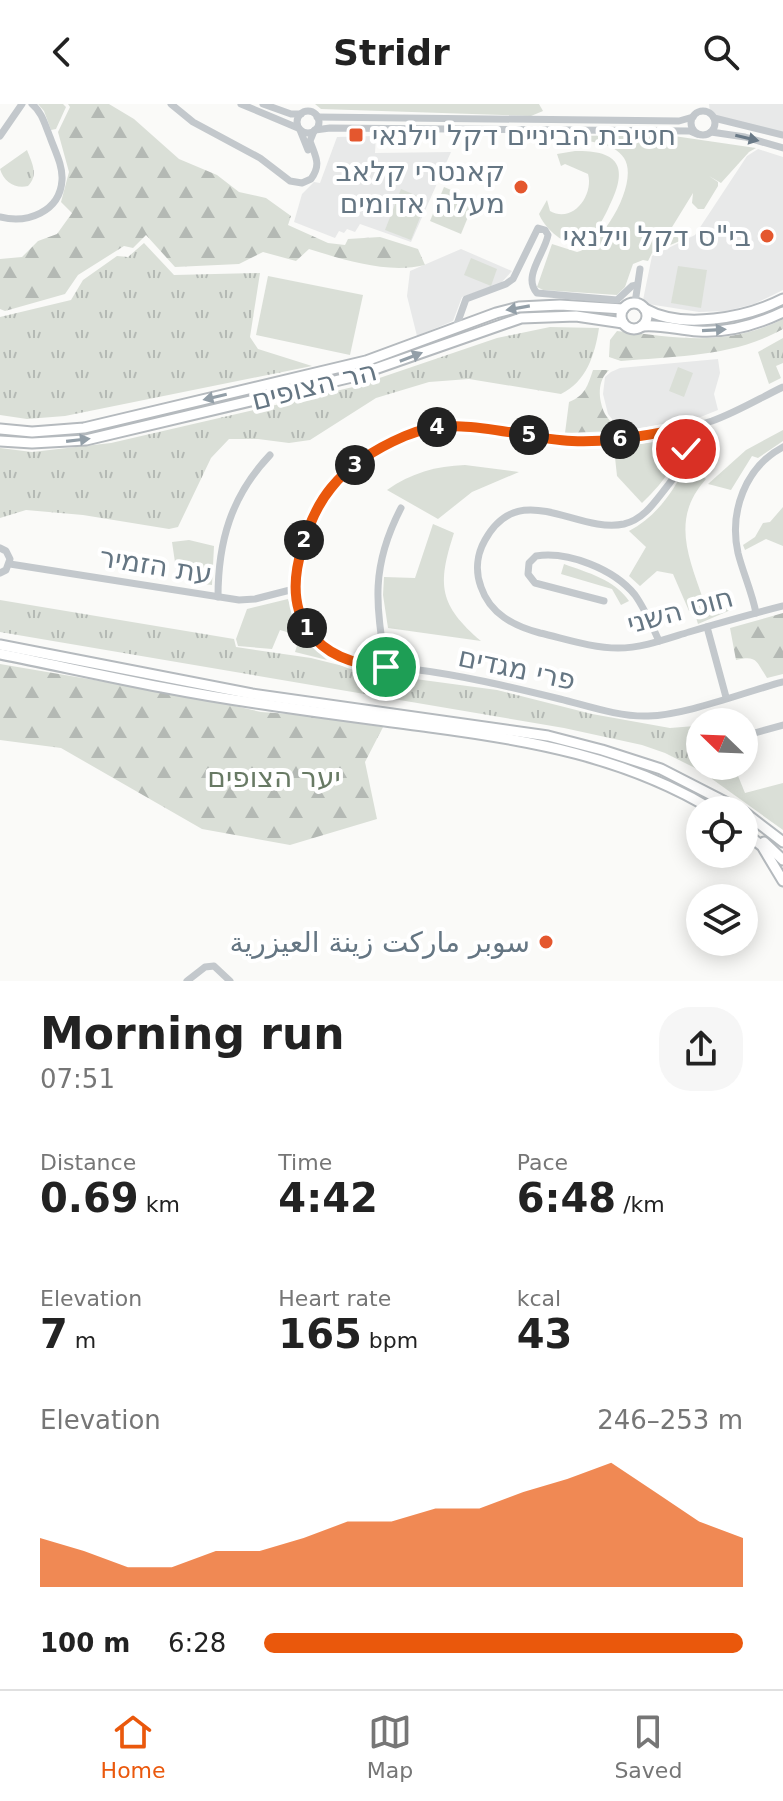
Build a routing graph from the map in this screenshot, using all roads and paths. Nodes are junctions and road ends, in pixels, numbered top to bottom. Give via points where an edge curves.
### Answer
1 (22, 104) edge
2 (32, 104) edge
3 (171, 104) edge
4 (241, 104) edge
5 (263, 104) edge
6 (700, 104) edge
7 (305, 110) edge
8 (711, 112) edge
9 (695, 115) junction
10 (317, 117) junction
11 (300, 129) junction
12 (314, 131) junction
13 (711, 132) junction
14 (697, 134) junction
15 (783, 135) edge
16 (0, 136) edge
17 (783, 148) edge
18 (282, 173) junction
19 (0, 217) edge
20 (640, 269) dead end
21 (637, 285) junction
22 (783, 299) edge
23 (635, 303) junction
24 (464, 306) junction
25 (623, 309) junction
26 (645, 309) junction
27 (783, 312) edge
28 (488, 316) junction
29 (623, 323) junction
30 (642, 326) junction
31 (455, 328) junction
32 (783, 387) edge
33 (0, 429) edge
34 (681, 429) junction
35 (0, 441) edge
36 (783, 447) edge
37 (270, 455) dead end
38 (401, 508) dead end
39 (0, 548) edge
40 (10, 564) junction
41 (0, 573) edge
42 (294, 589) junction
43 (218, 597) junction
44 (604, 601) dead end
45 (783, 606) edge
46 (756, 613) junction
47 (709, 626) junction
48 (659, 641) junction
49 (0, 645) edge
50 (0, 654) edge
51 (386, 667) junction
52 (783, 682) edge
53 (726, 697) junction
54 (783, 725) edge
55 (758, 732) edge
56 (686, 796) edge
57 (714, 796) edge
58 (758, 823) edge
59 (758, 838) edge
60 (783, 842) edge
61 (758, 843) edge
62 (783, 860) edge
63 (783, 881) edge
64 (187, 981) edge
65 (230, 981) edge

1 - 16 street
2 - 19 street via 59,161 62,185 50,207 37,216
3 - 18 street
4 - 11 street
5 - 7 street via 291,114
6 - 9 street
7 - 10 street
7 - 11 street via 297,120
8 - 9 street
8 - 13 street
8 - 15 street
9 - 10 street via 679,121
9 - 14 street via 692,127
10 - 12 street
11 - 12 street
11 - 18 street via 312,168 297,179
12 - 14 street
12 - 18 street via 314,175 298,184
13 - 14 street
13 -> 17 street
20 - 21 street
21 - 23 street
21 - 24 street via 617,300 537,293 531,278 548,235 538,228 510,282 469,297
22 - 26 main road via 724,319 658,315
23 - 25 main road
23 - 26 main road
24 - 28 street via 469,314
24 - 31 street
25 -> 28 main road, הר הצופים via 546,305
25 - 29 main road
26 - 30 main road
30 -> 27 main road via 725,330
28 - 31 main road, הר הצופים
29 - 30 main road via 630,329
35 -> 29 main road, הר הצופים via 86,440 352,377 521,318 576,316
31 -> 33 main road, הר הצופים via 349,366 84,428
32 - 34 street, פרי מגדים via 728,415
34 - 42 street, פרי מגדים via 576,441 455,426 403,437 362,459 331,488 309,525
34 - 48 street, חוט השני via 686,449 682,465 634,521 605,525 534,509 502,520 479,554 484,597 502,617 525,629 607,648
36 - 46 street via 752,474 736,516 738,552
37 - 43 street via 251,475 228,520
38 - 51 street via 376,589
39 - 40 street
40 - 41 street
40 - 43 street, עת הזמיר
42 - 43 street, עת הזמיר via 255,599
42 - 51 street, פרי מגדים via 302,620 318,642 339,657
44 - 48 street via 535,583 528,574 529,563 536,556 561,556 610,575 636,598
45 - 46 street, חוט השני
46 - 47 street, חוט השני
47 - 48 street, חוט השני
47 - 53 street
49 - 57 main road via 252,694 548,736 661,769
50 - 56 main road via 251,703 556,748 614,763
51 - 53 street, פרי מגדים via 482,681 632,715 666,715
52 - 53 street, פרי מגדים
54 - 55 street
58 - 60 main road
59 - 62 main road
61 - 63 main road
64 - 65 street via 214,966

